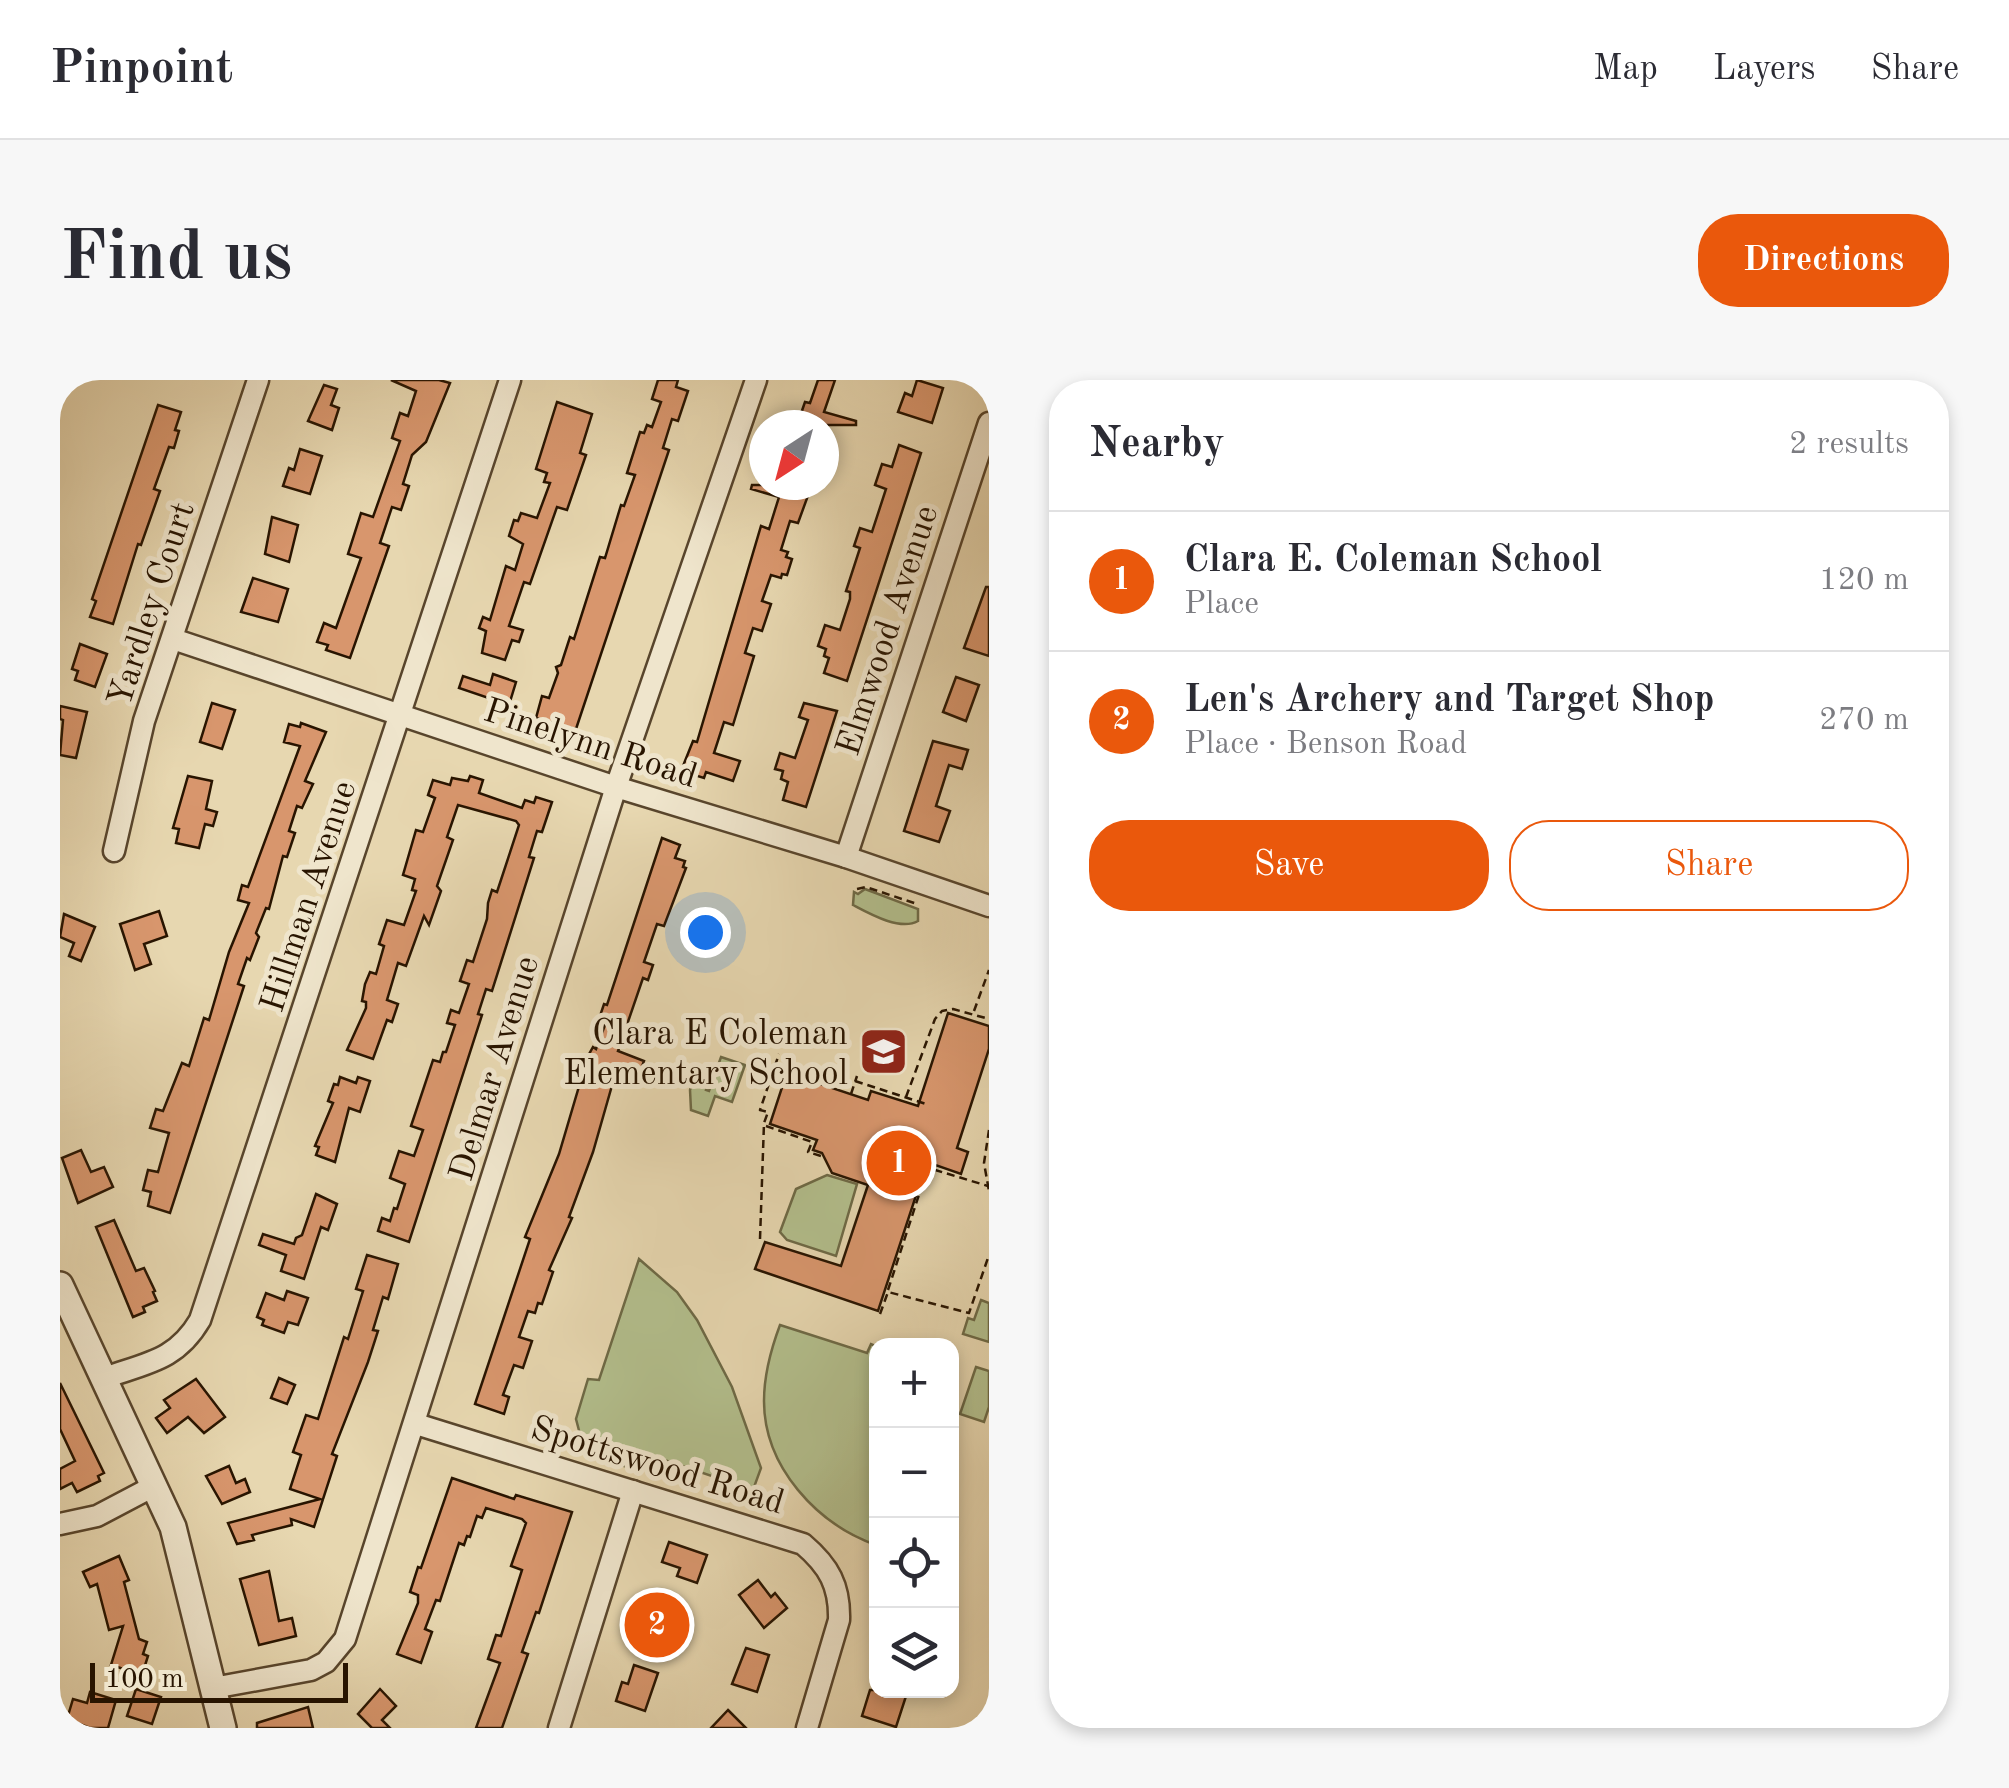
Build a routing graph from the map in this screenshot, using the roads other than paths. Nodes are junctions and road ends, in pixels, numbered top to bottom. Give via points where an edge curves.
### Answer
1 (258, 380) edge
2 (510, 380) edge
3 (756, 380) edge
4 (989, 423) edge
5 (173, 639) junction
6 (402, 714) junction
7 (616, 787) junction
8 (114, 851) dead end
9 (846, 858) junction
10 (989, 906) edge
11 (60, 1285) edge
12 (104, 1378) junction
13 (416, 1424) junction
14 (154, 1486) junction
15 (633, 1491) junction
16 (60, 1524) edge
17 (213, 1688) junction
18 (223, 1728) edge
19 (559, 1728) edge
20 (807, 1728) edge

1 - 5 street, Yardley Court
2 - 6 street, Hillman Avenue
3 - 7 street, Delmar Avenue
4 - 9 street, Elmwood Avenue
5 - 6 street, Pinelynn Road
5 - 8 street, Yardley Court via 144,721
6 - 7 street, Pinelynn Road
6 - 12 street, Hillman Avenue via 200,1320 165,1358
7 - 9 street, Pinelynn Road
7 - 13 street, Delmar Avenue
9 - 10 street, Pinelynn Road
11 - 12 street
12 - 14 street
13 - 15 street, Spottswood Road
13 - 17 street, Delmar Avenue via 337,1652 311,1670
14 - 16 street via 97,1516
14 - 17 street via 173,1527
15 - 19 street
15 - 20 street, Spottswood Road via 781,1535 803,1544 830,1571 839,1620
17 - 18 street

